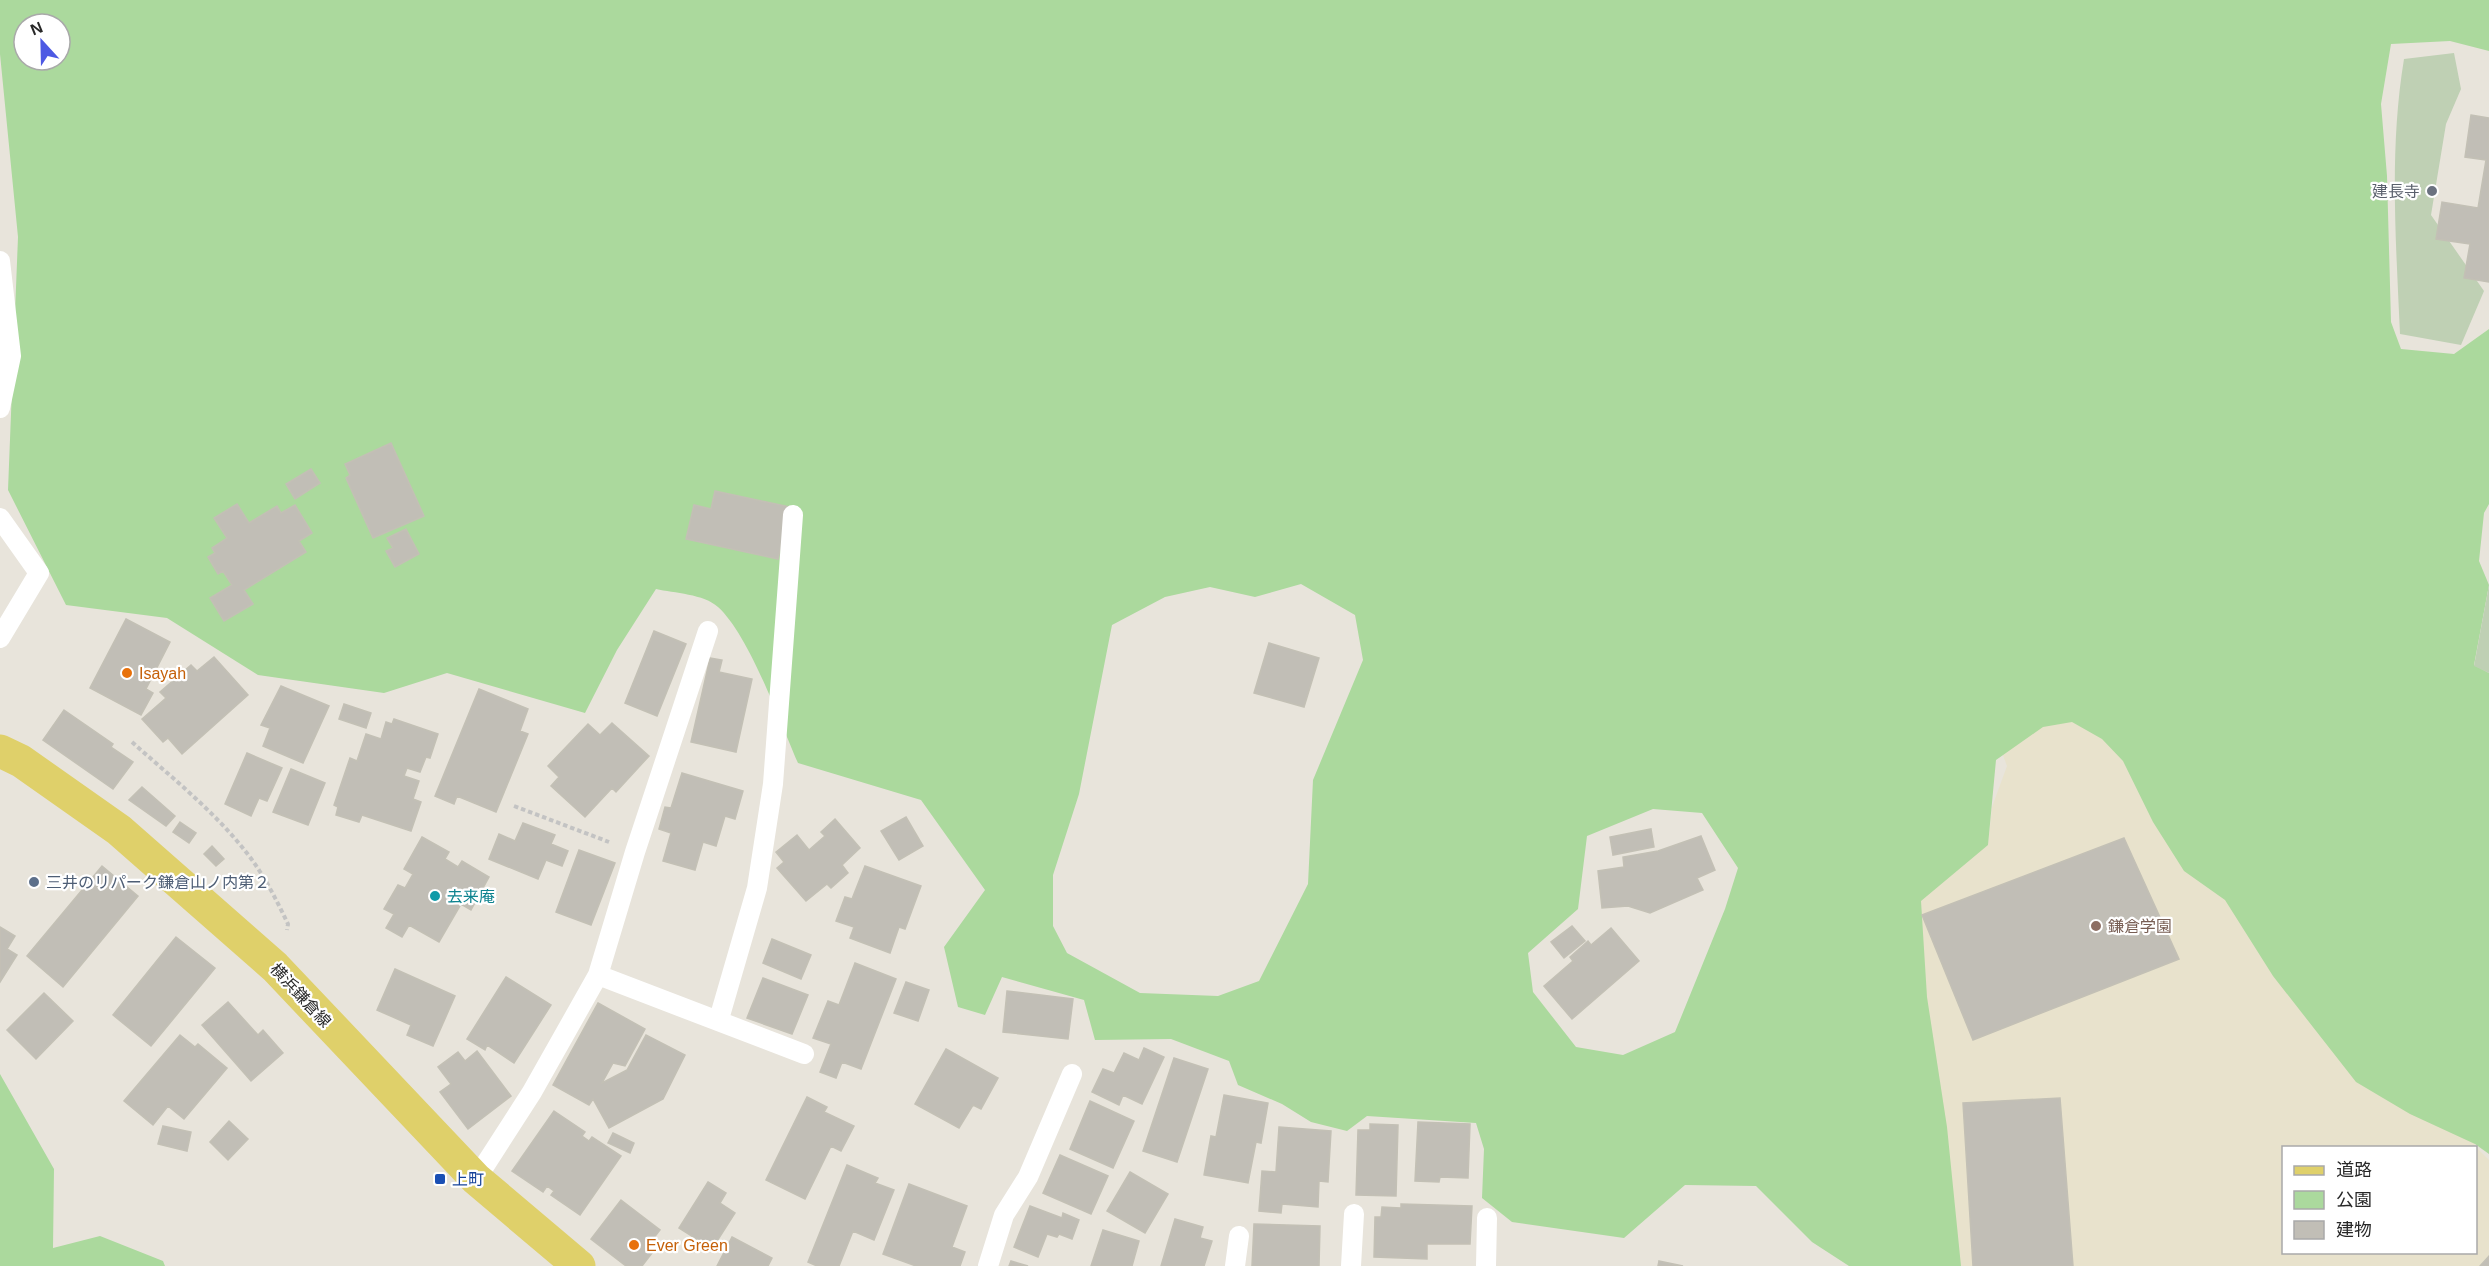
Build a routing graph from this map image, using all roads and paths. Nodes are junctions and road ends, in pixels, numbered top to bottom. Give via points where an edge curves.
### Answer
1 (0, 261) edge
2 (5, 355) edge
3 (0, 408) edge
4 (793, 515) dead end
5 (0, 518) edge
6 (708, 631) dead end
7 (0, 638) edge
8 (132, 742) dead end
9 (0, 751) edge
10 (514, 806) dead end
11 (635, 852) junction
12 (275, 898) dead end
13 (598, 975) junction
14 (719, 1019) junction
15 (804, 1054) dead end
16 (1072, 1074) dead end
17 (476, 1179) junction
18 (1354, 1214) dead end
19 (1486, 1218) dead end
20 (1239, 1236) dead end
21 (579, 1266) edge
22 (988, 1266) edge
23 (1235, 1266) edge
24 (1351, 1266) edge
25 (1486, 1266) edge

1 - 2 lane
2 - 3 lane
4 - 14 lane via 773,784 757,888
5 - 7 lane via 39,573
6 - 11 lane
8 - 12 path via 207,810 246,852
9 - 17 main road, 横浜鎌倉線 via 21,761 119,830 275,967
10 - 11 path
11 - 13 lane
13 - 14 lane
13 - 17 lane via 532,1092
14 - 15 lane
16 - 22 lane via 1028,1177 1004,1215
17 - 21 main road, 横浜鎌倉線
18 - 24 lane
19 - 25 lane
20 - 23 lane

